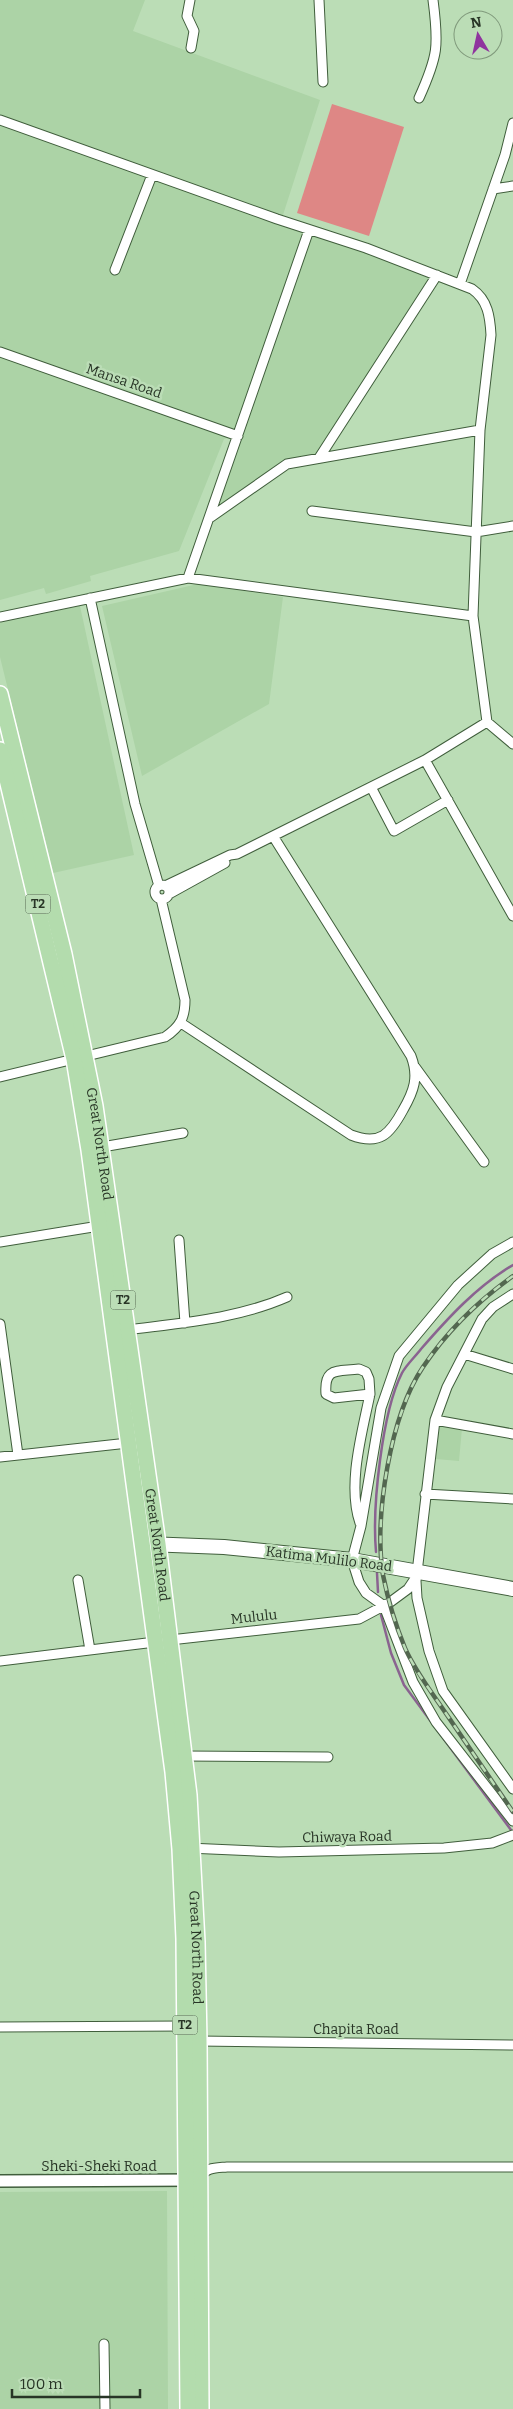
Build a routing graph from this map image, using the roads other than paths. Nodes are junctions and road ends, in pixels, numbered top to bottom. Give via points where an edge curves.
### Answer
1 (190, 0) edge
2 (319, 0) edge
3 (433, 0) edge
4 (191, 48) dead end
5 (323, 82) dead end
6 (419, 98) dead end
7 (0, 120) edge
8 (513, 123) edge
9 (509, 153) edge
10 (152, 175) junction
11 (513, 186) edge
12 (493, 189) junction
13 (309, 230) junction
14 (115, 270) dead end
15 (437, 275) junction
16 (460, 284) junction
17 (0, 352) edge
18 (480, 430) junction
19 (238, 436) junction
20 (319, 458) junction
21 (312, 511) dead end
22 (210, 517) junction
23 (513, 526) edge
24 (476, 532) junction
25 (188, 578) junction
26 (90, 598) junction
27 (473, 616) junction
28 (0, 618) edge
29 (0, 694) edge
30 (487, 722) junction
31 (513, 744) edge
32 (0, 750) edge
33 (425, 760) junction
34 (371, 787) junction
35 (448, 800) junction
36 (273, 836) junction
37 (164, 889) junction
38 (513, 916) edge
39 (181, 1023) junction
40 (80, 1058) junction
41 (415, 1066) junction
42 (0, 1077) edge
43 (183, 1133) dead end
44 (102, 1147) junction
45 (484, 1162) dead end
46 (99, 1226) junction
47 (179, 1240) dead end
48 (0, 1242) edge
49 (513, 1242) edge
50 (513, 1294) edge
51 (287, 1297) dead end
52 (185, 1323) junction
53 (0, 1324) edge
54 (127, 1330) junction
55 (464, 1354) junction
56 (513, 1369) edge
57 (370, 1394) junction
58 (436, 1420) junction
59 (513, 1434) edge
60 (128, 1443) junction
61 (18, 1456) junction
62 (0, 1458) edge
63 (426, 1494) junction
64 (513, 1499) edge
65 (361, 1526) junction
66 (151, 1544) junction
67 (352, 1560) junction
68 (417, 1574) junction
69 (78, 1580) dead end
70 (513, 1589) edge
71 (384, 1606) junction
72 (162, 1641) junction
73 (90, 1650) junction
74 (0, 1662) edge
75 (184, 1756) junction
76 (328, 1757) dead end
77 (513, 1789) edge
78 (513, 1822) edge
79 (513, 1835) edge
80 (186, 1848) junction
81 (185, 2026) junction
82 (0, 2027) edge
83 (199, 2041) junction
84 (513, 2045) edge
85 (513, 2168) edge
86 (0, 2181) edge
87 (192, 2181) junction
88 (104, 2344) dead end
89 (105, 2409) edge
90 (188, 2409) edge
91 (201, 2409) edge

1 - 4 street via 187,16 194,31
2 - 5 street
3 - 6 street via 436,54
7 - 10 street
8 - 9 street
9 - 12 street
10 - 13 street
10 - 14 street
11 - 12 street
12 - 16 street
13 - 15 street
13 - 19 street
15 - 16 street
15 - 20 street
16 - 18 street via 480,294 490,319
17 - 19 street, Mansa Road
18 - 20 street
18 - 24 street
19 - 22 street
20 - 22 street via 287,464
21 - 24 street
22 - 25 street
23 - 24 street
24 - 27 street
25 - 26 street
25 - 27 street
26 - 28 street
26 - 37 street via 136,804
27 - 30 street
29 - 40 main road, Great North Road / T2 via 64,954
30 - 31 street
30 - 33 street
32 - 40 main road, Great North Road / T2
33 - 34 street
33 - 35 street
34 - 35 street via 394,831
34 - 36 street
35 - 38 street
36 - 37 street via 231,860
36 - 41 street
37 - 39 street via 166,898 161,900 185,1000
39 - 40 street via 165,1037
39 - 41 street via 351,1135 362,1139 374,1139 392,1130 416,1082
40 - 42 street
40 - 44 main road, Great North Road / T2
40 - 46 main road, Great North Road / T2
41 - 45 street
43 - 44 street
44 - 54 main road, Great North Road / T2
46 - 48 street
46 - 60 main road, Great North Road / T2
47 - 52 street
49 - 65 street via 492,1254 458,1285 399,1356 381,1408
50 - 55 street via 482,1319
51 - 52 street via 248,1311
52 - 54 street
53 - 61 street
54 - 66 main road, Great North Road / T2
55 - 56 street
55 - 58 street via 447,1387
57 - 57 street via 370,1379 359,1369 332,1372 325,1379 326,1394 334,1398
57 - 65 street via 355,1490
58 - 59 street
58 - 63 street
60 - 61 street
60 - 66 main road, Great North Road / T2
61 - 62 street
63 - 64 street
63 - 68 street
65 - 67 street
66 - 67 main road, Katima Mulilo Road via 224,1547
66 - 72 main road, Great North Road / T2
67 - 68 main road, Katima Mulilo Road
67 - 71 street via 366,1593
68 - 70 main road, Katima Mulilo Road
68 - 71 street, Mululu via 408,1589
68 - 77 street via 417,1598 429,1651 443,1691
69 - 73 street
71 - 72 street, Mululu via 359,1619 341,1622
71 - 78 street via 413,1682 431,1714
72 - 73 street, Mululu
72 - 75 main road, Great North Road / T2
72 - 80 main road, Great North Road / T2 via 173,1772
73 - 74 street, Mululu
75 - 76 street
75 - 80 main road, Great North Road / T2
79 - 80 street, Chiwaya Road via 492,1843 444,1848 279,1852
80 - 81 main road, Great North Road / T2
80 - 83 main road, Great North Road / T2
81 - 82 street
81 - 87 main road, Great North Road / T2
83 - 84 street, Chapita Road
83 - 87 main road, Great North Road / T2
85 - 87 street via 227,2167 208,2170
86 - 87 street, Sheki-Sheki Road
87 - 90 main road, Great North Road / T2
87 - 91 main road, Great North Road / T2
88 - 89 street

